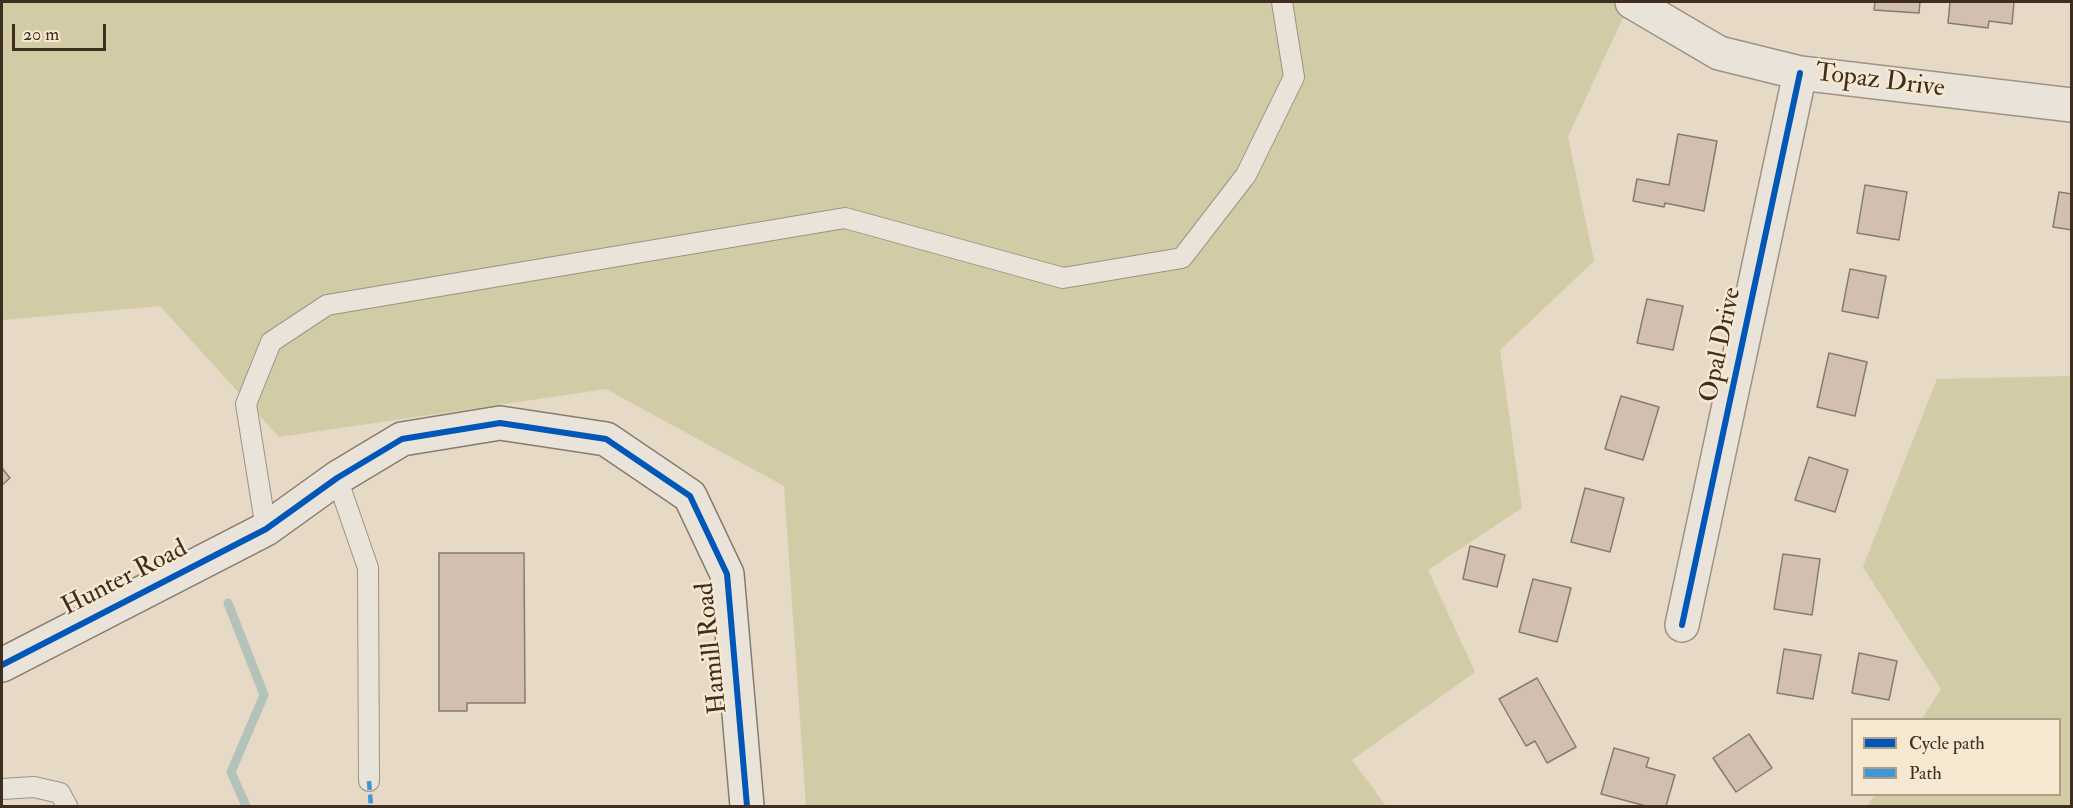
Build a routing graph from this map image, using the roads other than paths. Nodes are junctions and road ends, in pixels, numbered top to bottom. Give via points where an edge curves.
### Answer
1 (1282, 2) edge
2 (1632, 2) edge
3 (1800, 73) junction
4 (2072, 105) edge
5 (337, 478) junction
6 (266, 529) junction
7 (1682, 625) dead end
8 (2, 664) edge
9 (369, 781) dead end
10 (2, 789) edge
11 (67, 807) edge
12 (747, 807) edge

1 - 6 lane via 1294,76 1246,175 1182,258 1063,278 845,218 327,306 271,342 246,404
2 - 3 street, Topaz Drive via 1719,53
3 - 4 street, Topaz Drive
3 - 7 street, Opal Drive
5 - 6 street, Hamill Road
5 - 9 lane via 368,568
5 - 12 street, Hamill Road via 402,439 500,423 606,439 690,496 727,574
6 - 8 street, Hunter Road
10 - 11 lane via 34,787 60,793

